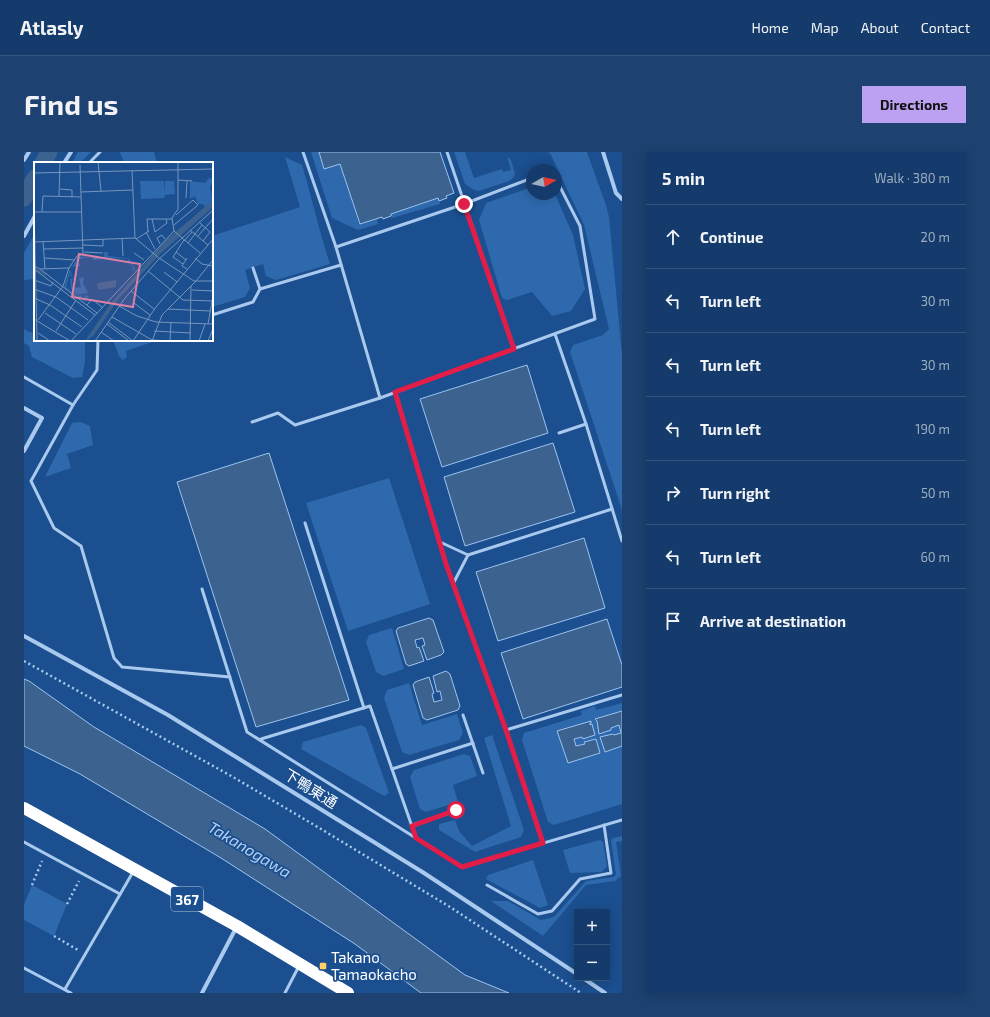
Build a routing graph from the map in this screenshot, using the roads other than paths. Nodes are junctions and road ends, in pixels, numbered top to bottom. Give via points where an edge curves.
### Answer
1 (29, 152) edge
2 (70, 152) edge
3 (100, 152) edge
4 (303, 152) edge
5 (447, 152) edge
6 (603, 152) edge
7 (24, 160) edge
8 (65, 162) edge
9 (90, 162) edge
10 (526, 180) edge
11 (562, 191) edge
12 (622, 199) edge
13 (464, 204) junction
14 (34, 218) edge
15 (24, 236) edge
16 (336, 247) junction
17 (341, 265) junction
18 (253, 268) dead end
19 (260, 289) junction
20 (213, 315) edge
21 (555, 334) junction
22 (98, 341) edge
23 (514, 349) junction
24 (24, 377) edge
25 (395, 392) junction
26 (380, 398) junction
27 (73, 404) junction
28 (24, 408) edge
29 (252, 422) dead end
30 (586, 424) junction
31 (558, 433) dead end
32 (24, 451) edge
33 (612, 509) junction
34 (305, 523) dead end
35 (622, 541) edge
36 (439, 542) junction
37 (468, 555) junction
38 (453, 584) junction
39 (202, 589) dead end
40 (24, 636) edge
41 (230, 677) junction
42 (622, 695) edge
43 (364, 708) junction
44 (464, 715) dead end
45 (506, 730) junction
46 (261, 739) junction
47 (473, 742) junction
48 (392, 769) junction
49 (483, 773) dead end
50 (24, 808) edge
51 (456, 810) dead end
52 (622, 820) edge
53 (604, 825) junction
54 (412, 826) junction
55 (416, 838) junction
56 (24, 842) edge
57 (543, 843) junction
58 (135, 869) junction
59 (487, 885) dead end
60 (120, 894) junction
61 (237, 926) junction
62 (300, 963) junction
63 (24, 968) edge
64 (574, 972) edge
65 (587, 981) edge
66 (65, 990) junction
67 (345, 992) edge
68 (71, 993) edge
69 (202, 993) edge
70 (285, 993) edge
71 (605, 993) edge

1 - 7 street
2 - 8 street
3 - 9 lane
4 - 16 lane
5 - 13 lane
6 - 12 street via 616,193
10 - 13 lane
11 - 21 lane via 580,226 595,319
13 - 16 lane
13 - 23 lane
14 - 15 street
16 - 17 lane
17 - 19 lane
17 - 26 lane
18 - 19 lane
19 - 20 lane via 253,302
21 - 23 lane
21 - 30 lane
22 - 27 lane via 97,370
23 - 25 lane
24 - 27 lane
25 - 26 lane
25 - 36 lane
26 - 29 lane via 295,425 278,413
27 - 41 lane via 31,481 54,528 82,546 114,658 122,667
28 - 32 street via 42,418
30 - 31 lane
30 - 33 lane
33 - 35 lane
33 - 37 lane
34 - 43 lane
36 - 37 lane
36 - 38 lane
37 - 38 lane
38 - 45 lane
39 - 41 lane
40 - 64 street, 下鴨東通 via 168,715 229,752 424,873
41 - 46 lane via 247,732
42 - 45 lane
43 - 46 lane
43 - 48 lane via 370,706
44 - 47 lane
45 - 57 lane
46 - 55 lane
47 - 48 lane
47 - 49 lane
48 - 54 lane
50 - 58 highway, 367
51 - 54 lane
52 - 53 lane
53 - 57 lane
53 - 59 lane via 611,873 580,879 552,912 538,914
54 - 55 lane
55 - 57 lane via 462,867
56 - 60 lane
58 - 60 lane
58 - 61 highway, 367
60 - 66 lane
61 - 62 highway, 367
61 - 69 street
62 - 67 highway, 367
62 - 70 lane
63 - 66 lane
65 - 71 street
66 - 68 lane

